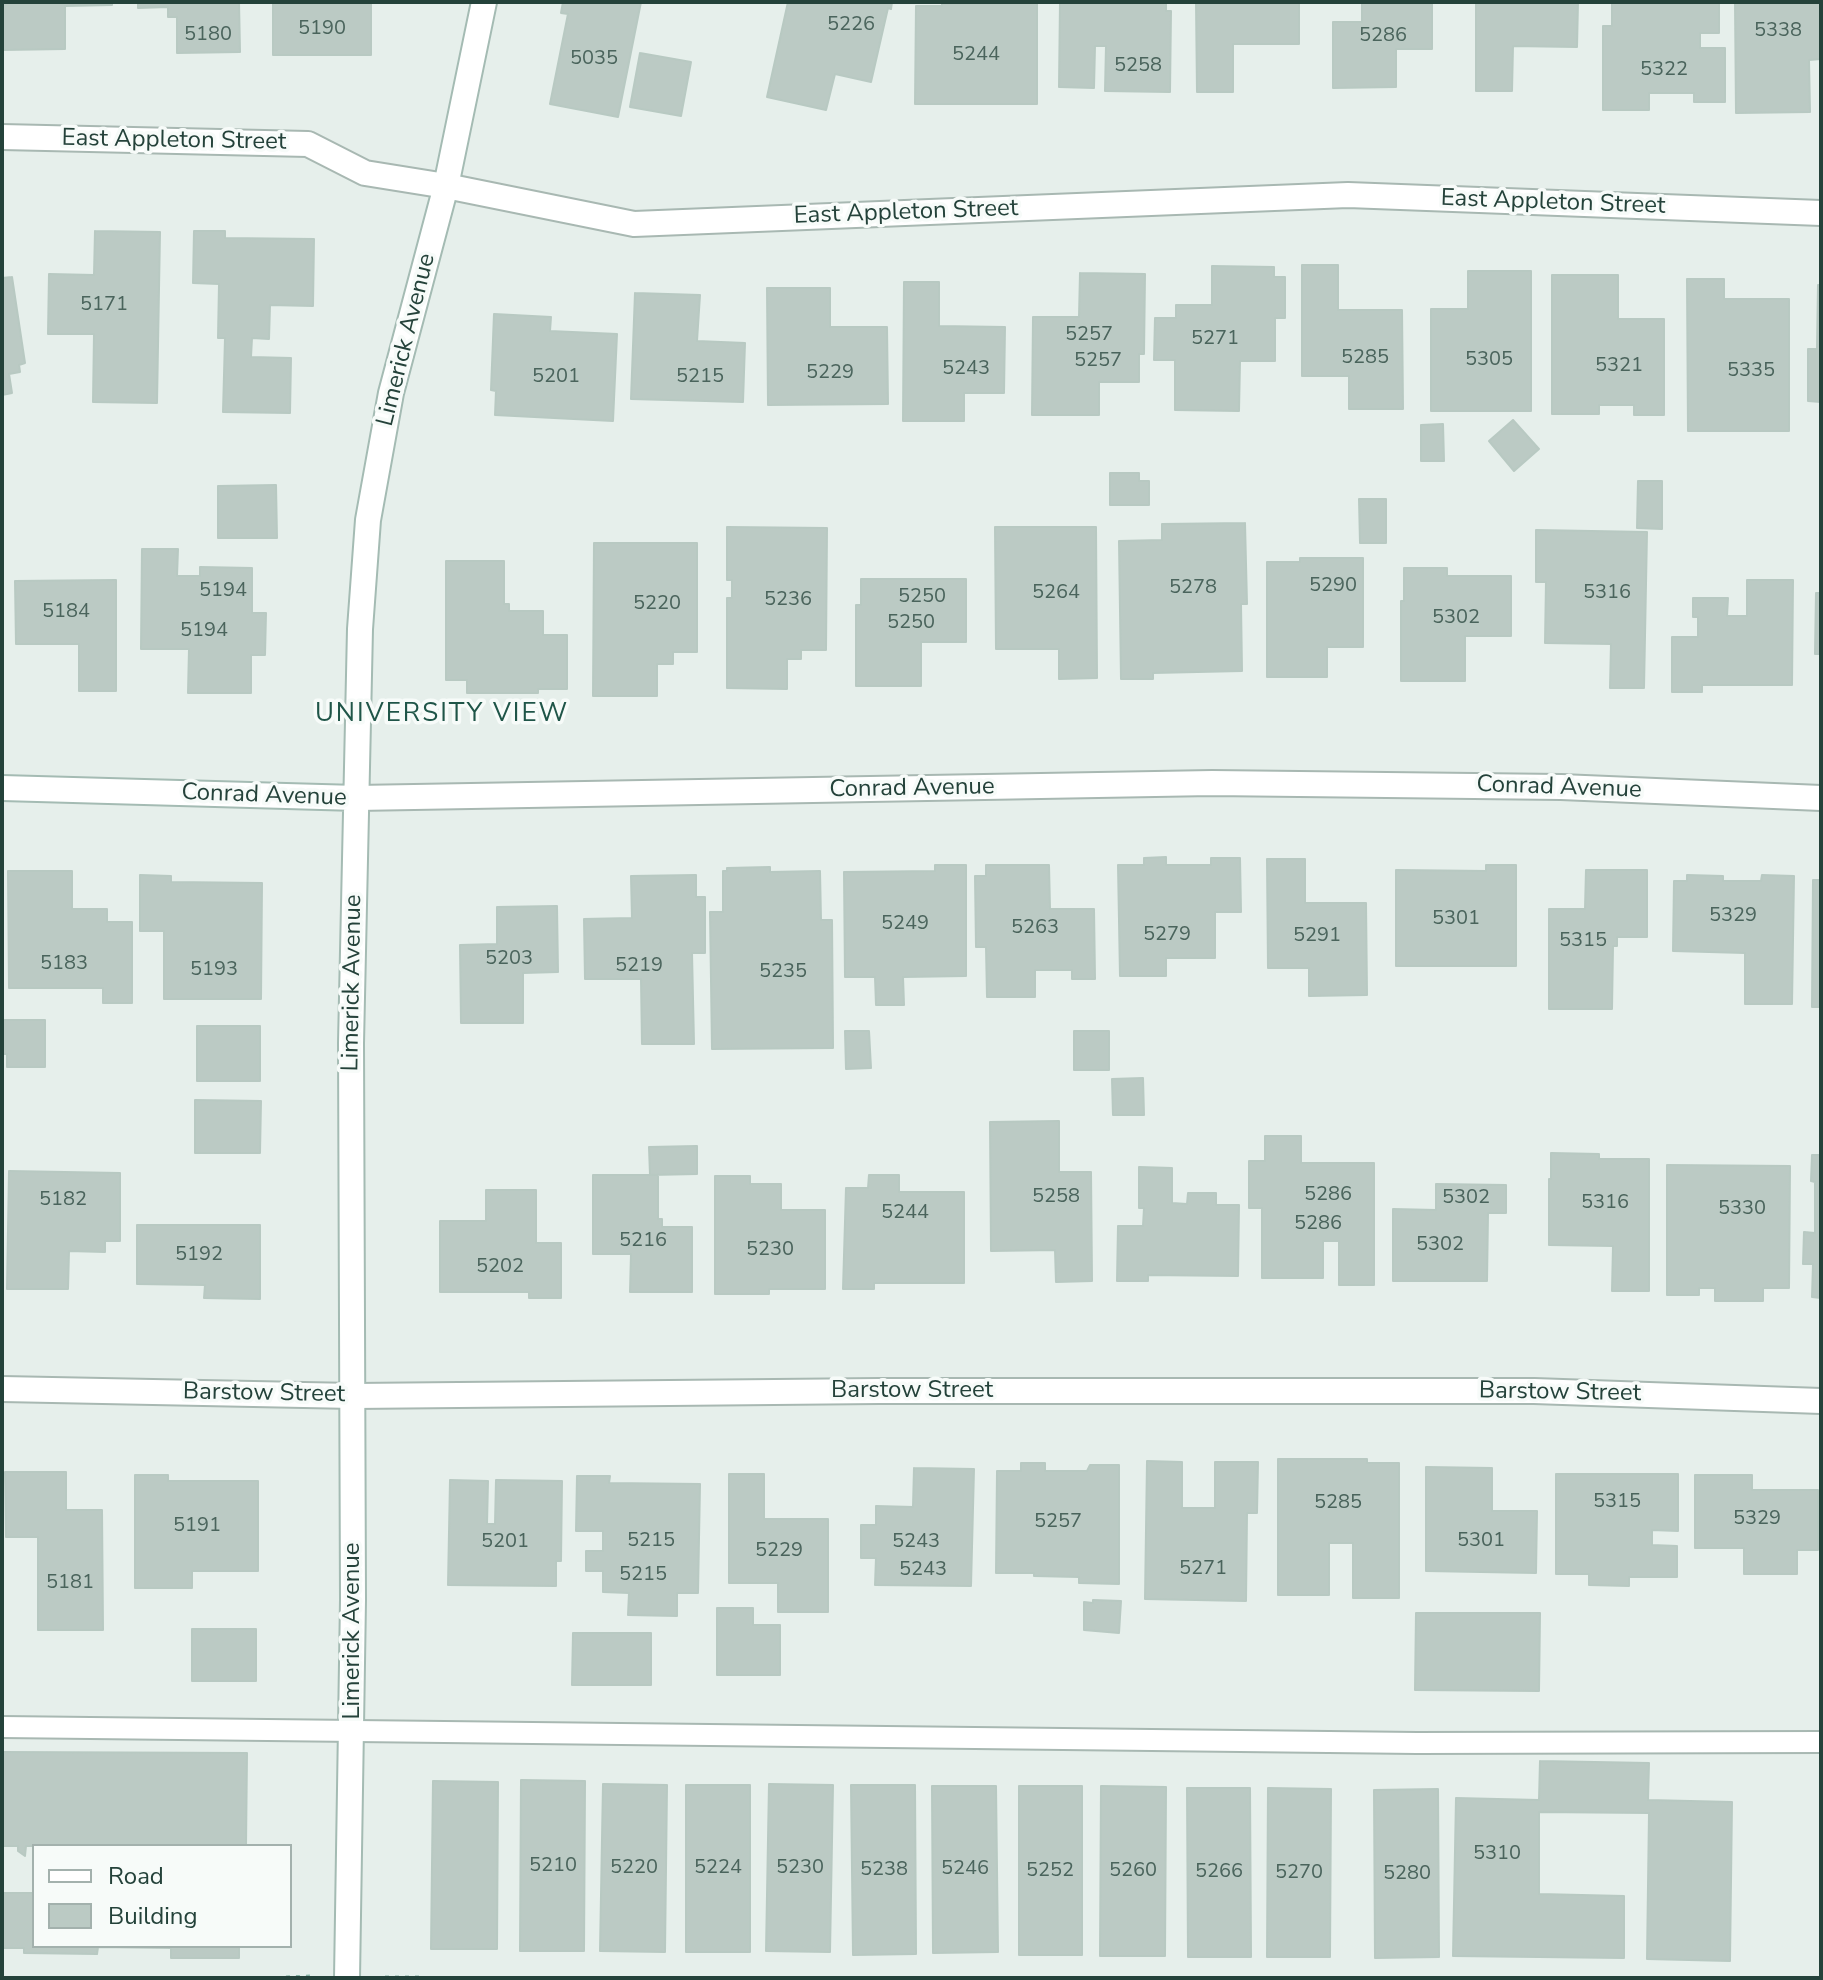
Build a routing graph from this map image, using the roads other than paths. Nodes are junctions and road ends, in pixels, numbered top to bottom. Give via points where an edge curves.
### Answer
1 (484, 2) edge
2 (2, 137) edge
3 (446, 186) junction
4 (1821, 213) edge
5 (2, 788) edge
6 (357, 798) junction
7 (1821, 798) edge
8 (2, 1389) edge
9 (354, 1396) junction
10 (1821, 1401) edge
11 (2, 1727) edge
12 (353, 1731) junction
13 (1821, 1742) edge
14 (347, 1978) edge

1 - 3 street, Limerick Avenue
2 - 3 street, East Appleton Street via 308,144 365,173
3 - 4 street, East Appleton Street via 634,224 1348,195
3 - 6 street, Limerick Avenue via 391,393 368,520
5 - 6 street, Conrad Avenue
6 - 7 street, Conrad Avenue via 1212,783 1561,787
6 - 9 street, Limerick Avenue via 351,1043
8 - 9 street, Barstow Street
9 - 10 street, Barstow Street via 1534,1391
9 - 12 street, Limerick Avenue
11 - 12 lane
12 - 13 lane via 1401,1743
12 - 14 street, Limerick Avenue

